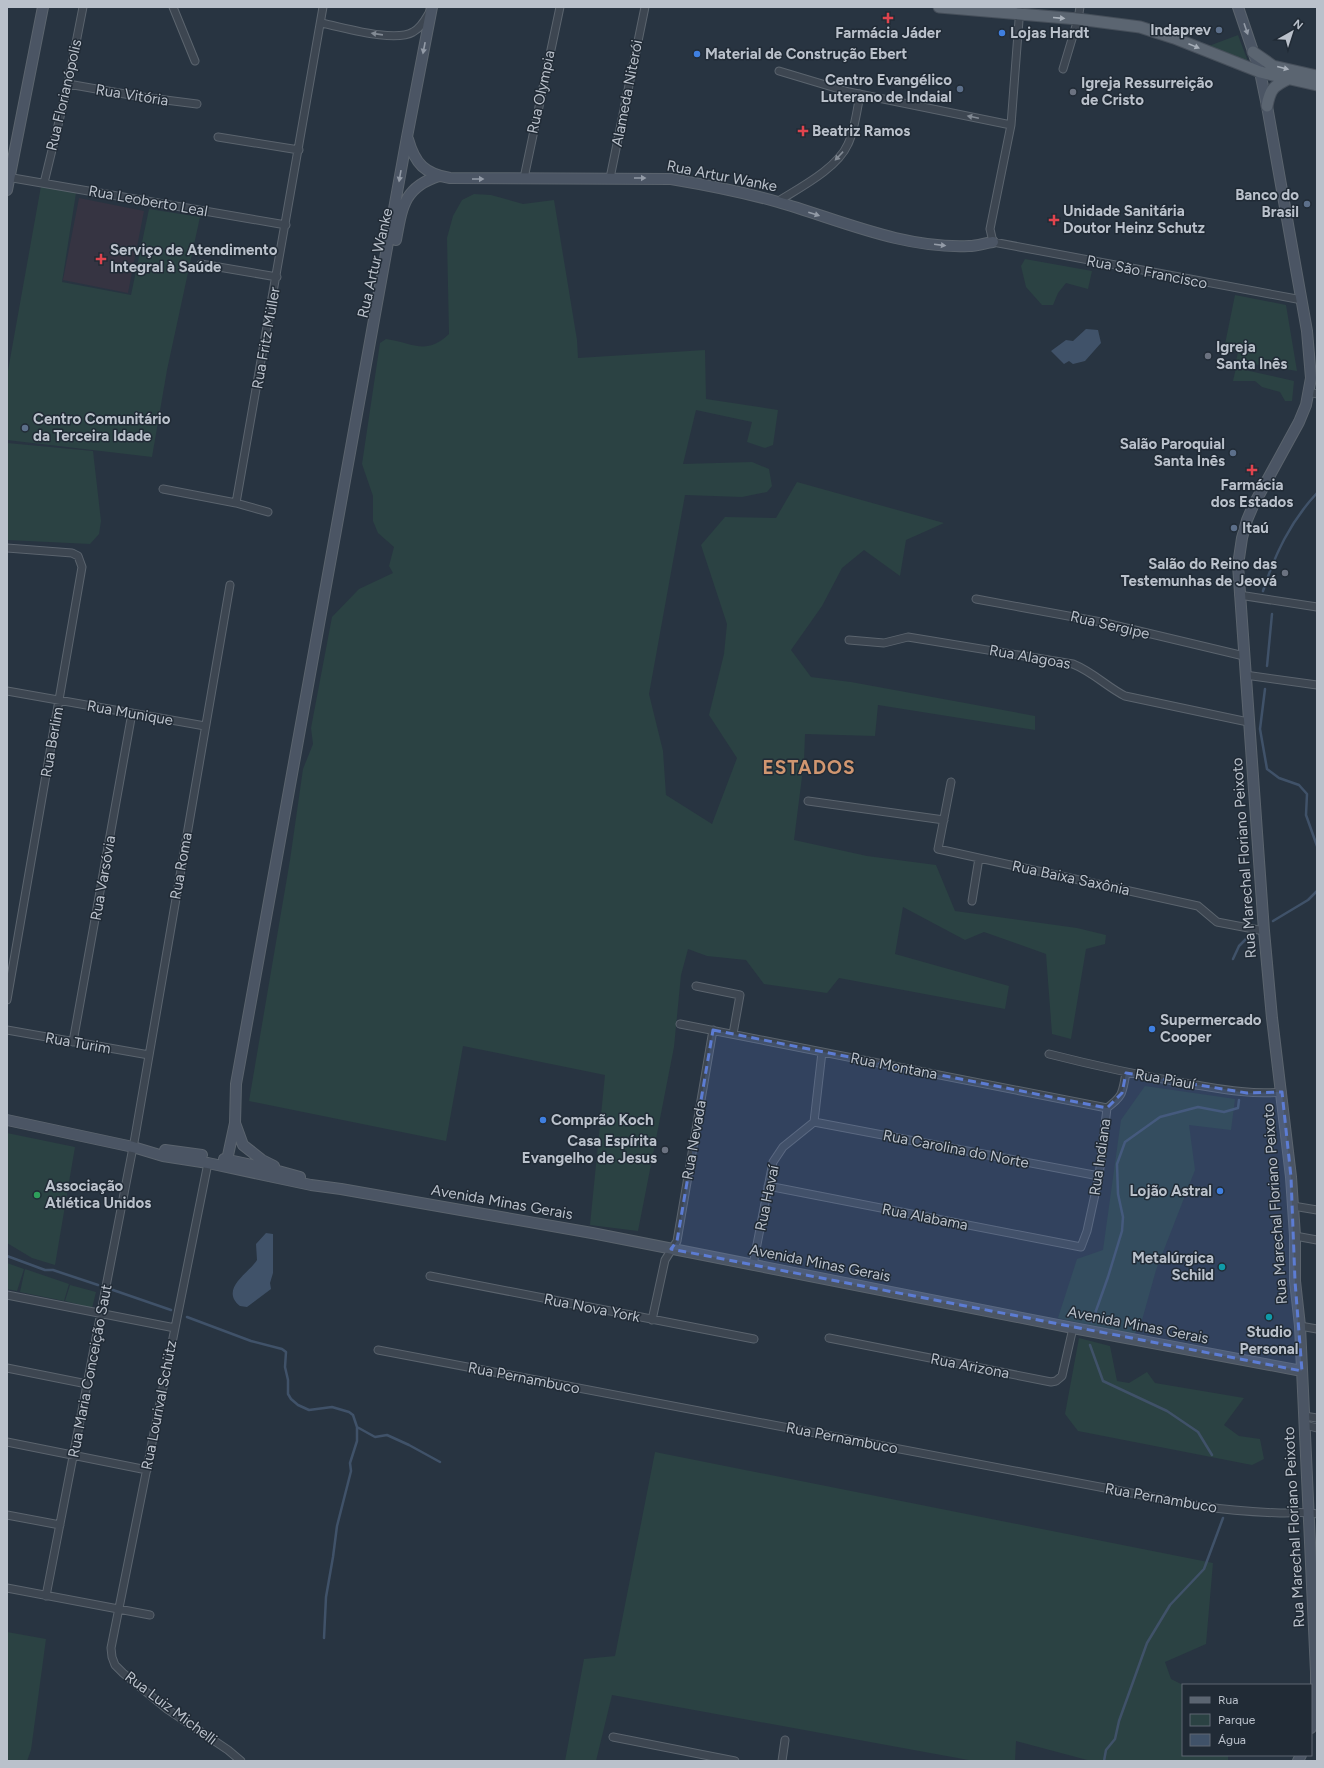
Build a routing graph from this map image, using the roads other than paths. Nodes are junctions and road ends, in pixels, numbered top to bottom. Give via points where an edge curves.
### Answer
1 (43, 7) edge
2 (82, 7) edge
3 (174, 7) edge
4 (323, 7) edge
5 (560, 7) edge
6 (644, 7) edge
7 (939, 7) edge
8 (1080, 7) edge
9 (1238, 7) edge
10 (432, 8) edge
11 (1020, 11) edge
12 (1078, 19) junction
13 (321, 23) junction
14 (1253, 52) junction
15 (195, 61) dead end
16 (1062, 69) dead end
17 (779, 71) dead end
18 (1260, 72) junction
19 (1317, 76) edge
20 (1288, 79) junction
21 (68, 84) junction
22 (1317, 85) edge
23 (860, 94) junction
24 (197, 104) dead end
25 (1267, 106) junction
26 (1011, 125) junction
27 (218, 137) dead end
28 (407, 137) junction
29 (299, 150) junction
30 (439, 176) junction
31 (8, 177) edge
32 (524, 178) junction
33 (610, 178) junction
34 (44, 183) junction
35 (7, 190) edge
36 (777, 202) junction
37 (286, 225) junction
38 (993, 242) junction
39 (201, 264) dead end
40 (277, 277) junction
41 (1302, 300) junction
42 (369, 350) junction
43 (1313, 393) edge
44 (163, 489) dead end
45 (236, 503) junction
46 (268, 512) dead end
47 (7, 548) edge
48 (230, 585) dead end
49 (1239, 595) junction
50 (976, 599) dead end
51 (1317, 607) edge
52 (849, 640) dead end
53 (1244, 656) junction
54 (1245, 675) junction
55 (1317, 685) edge
56 (7, 692) edge
57 (59, 701) junction
58 (132, 713) junction
59 (1248, 722) junction
60 (205, 726) junction
61 (951, 782) dead end
62 (808, 802) dead end
63 (944, 820) junction
64 (979, 858) junction
65 (972, 901) dead end
66 (1264, 932) junction
67 (696, 986) dead end
68 (7, 1000) edge
69 (680, 1024) dead end
70 (7, 1030) edge
71 (713, 1030) junction
72 (733, 1034) junction
73 (73, 1042) junction
74 (822, 1052) junction
75 (1049, 1054) dead end
76 (149, 1055) junction
77 (1126, 1073) junction
78 (1282, 1092) junction
79 (1107, 1108) junction
80 (7, 1120) edge
81 (814, 1122) junction
82 (236, 1123) junction
83 (244, 1145) junction
84 (136, 1148) junction
85 (208, 1163) junction
86 (233, 1164) junction
87 (298, 1176) junction
88 (1099, 1176) junction
89 (768, 1186) junction
90 (332, 1188) junction
91 (1293, 1206) junction
92 (1317, 1210) edge
93 (1295, 1236) junction
94 (1317, 1240) edge
95 (1081, 1248) joint
96 (671, 1249) junction
97 (753, 1265) junction
98 (430, 1276) dead end
99 (7, 1295) edge
100 (101, 1313) junction
101 (652, 1320) junction
102 (1300, 1326) junction
103 (174, 1328) junction
104 (1073, 1328) junction
105 (1317, 1329) edge
106 (829, 1338) dead end
107 (754, 1340) dead end
108 (378, 1350) dead end
109 (7, 1368) edge
110 (1302, 1371) junction
111 (87, 1384) junction
112 (1317, 1418) edge
113 (1305, 1420) junction
114 (1317, 1428) edge
115 (7, 1442) edge
116 (73, 1455) junction
117 (147, 1470) junction
118 (1313, 1513) edge
119 (7, 1515) edge
120 (60, 1525) junction
121 (7, 1588) edge
122 (46, 1596) junction
123 (1315, 1605) edge
124 (119, 1610) junction
125 (150, 1615) dead end
126 (111, 1648) joint
127 (1316, 1673) edge
128 (1312, 1722) edge
129 (613, 1737) dead end
130 (785, 1740) dead end
131 (241, 1761) edge
132 (735, 1761) edge
133 (782, 1761) edge

1 - 31 main road
2 - 21 street, Rua Florianópolis
3 - 15 street
4 - 13 street, Rua Fritz Müller
5 - 32 street, Rua Olympia
6 - 33 street, Alameda Niterói
7 - 11 main road
8 - 12 street
9 -> 14 main road, Rua Marechal Floriano Peixoto
10 -> 13 street via 421,26 406,36 363,32
10 -> 28 main road
11 -> 12 main road
11 - 26 street
12 - 16 street
12 -> 18 main road via 1152,30
13 - 29 street, Rua Fritz Müller
14 - 18 main road, Rua Marechal Floriano Peixoto
14 -> 19 main road via 1273,66
17 - 23 street
18 - 20 main road
18 - 25 main road, Rua Marechal Floriano Peixoto
20 - 22 main road
20 - 25 main road via 1269,93
21 - 24 street, Rua Vitória
21 - 34 street, Rua Florianópolis
26 -> 23 street
23 -> 36 street via 844,152 821,173
25 - 41 main road, Rua Marechal Floriano Peixoto
26 - 38 street via 990,229
27 - 29 street
28 - 30 main road, Rua Artur Wanke via 417,161 430,173
28 -> 42 main road
29 - 37 street, Rua Fritz Müller
30 -> 32 main road, Rua Artur Wanke via 478,179
30 - 42 main road, Rua Artur Wanke via 418,185 403,205
31 - 34 street, Rua Leoberto Leal
31 - 35 main road
32 - 33 main road, Rua Artur Wanke
33 -> 36 main road, Rua Artur Wanke via 671,179
34 - 37 street, Rua Leoberto Leal
36 -> 38 main road, Rua Artur Wanke via 870,232 909,241 945,246 970,246
37 - 40 street, Rua Fritz Müller
38 - 41 street, Rua São Francisco
39 - 40 street
40 - 45 street, Rua Fritz Müller
41 - 43 main road, Rua Marechal Floriano Peixoto
42 - 82 main road via 236,1084
43 - 49 main road, Rua Marechal Floriano Peixoto via 1247,520 1239,556
44 - 45 street
45 - 46 street
47 - 57 street, Rua Berlim via 72,553 82,562
48 - 60 street, Rua Roma
49 - 51 street
49 - 53 main road, Rua Marechal Floriano Peixoto
50 - 53 street, Rua Sergipe via 1101,622
52 - 59 street, Rua Alagoas via 884,643 908,637 1059,661 1084,668 1125,696
53 - 54 main road, Rua Marechal Floriano Peixoto
54 - 55 street
54 - 59 main road, Rua Marechal Floriano Peixoto
56 - 57 street, Rua Munique
57 - 58 street, Rua Munique
57 - 68 street, Rua Berlim
58 - 60 street, Rua Munique
58 - 73 street, Rua Varsóvia
59 - 66 main road, Rua Marechal Floriano Peixoto
60 - 76 street, Rua Roma
61 - 63 street, Rua Baixa Saxônia
62 - 63 street
63 - 64 street, Rua Baixa Saxônia via 938,849
64 - 65 street
64 - 66 street, Rua Baixa Saxônia via 1198,906 1216,922
66 - 78 main road, Rua Marechal Floriano Peixoto
67 - 72 street via 740,995
69 - 71 street, Rua Montana
70 - 73 street, Rua Turim
71 - 72 street, Rua Montana
71 - 96 street, Rua Nevada via 677,1241
72 - 74 street, Rua Montana
73 - 76 street, Rua Turim
74 - 79 street, Rua Montana
74 - 81 street
75 - 77 street, Rua Piauí
76 - 84 street, Rua Roma
77 - 78 street, Rua Piauí via 1247,1093
77 - 79 street, Rua Indiana via 1122,1093
78 - 91 main road, Rua Marechal Floriano Peixoto
79 - 88 street, Rua Indiana
80 - 84 main road, Avenida Minas Gerais
81 - 88 street, Rua Carolina do Norte
81 - 89 street, Rua Havaí via 783,1147 773,1162
82 - 83 main road
82 - 86 main road
83 - 86 main road
83 - 87 main road via 262,1160
84 - 85 main road, Avenida Minas Gerais via 163,1156
84 - 86 main road, Avenida Minas Gerais via 182,1151
84 - 100 street, Rua Maria Conceição Saut
85 - 86 main road, Avenida Minas Gerais
85 - 103 street, Rua Lourival Schütz
86 - 87 main road, Avenida Minas Gerais
86 - 90 main road, Avenida Minas Gerais via 264,1176
87 - 90 main road, Avenida Minas Gerais
88 - 95 street, Rua Indiana
89 - 95 street, Rua Alabama
89 - 97 street, Rua Havaí
90 - 96 main road, Avenida Minas Gerais
91 - 92 street
91 - 93 main road, Rua Marechal Floriano Peixoto
93 - 94 street
93 - 102 main road, Rua Marechal Floriano Peixoto via 1295,1281
96 - 97 main road, Avenida Minas Gerais
96 - 101 street, Rua Nevada via 665,1260
97 - 104 main road, Avenida Minas Gerais
98 - 101 street, Rua Nova York
99 - 100 street
100 - 103 street
100 - 111 street, Rua Maria Conceição Saut
101 - 107 street, Rua Nova York
102 - 105 street
102 - 110 main road, Rua Marechal Floriano Peixoto
103 - 117 street, Rua Lourival Schütz
104 - 106 street, Rua Arizona via 1062,1376 1051,1382
104 - 110 main road, Avenida Minas Gerais
108 - 118 street, Rua Pernambuco via 1200,1506 1243,1511
109 - 111 street
110 - 113 main road, Rua Marechal Floriano Peixoto
111 - 116 street, Rua Maria Conceição Saut
112 - 113 street
113 - 114 street
113 - 118 main road, Rua Marechal Floriano Peixoto
115 - 116 street
116 - 117 street
116 - 120 street, Rua Maria Conceição Saut
117 - 124 street, Rua Lourival Schütz
118 - 123 main road, Rua Marechal Floriano Peixoto
119 - 120 street
120 - 122 street, Rua Maria Conceição Saut
121 - 122 street
122 - 124 street
123 - 127 main road, Rua Marechal Floriano Peixoto
124 - 125 street
124 - 126 street, Rua Lourival Schütz
126 - 131 street, Rua Luiz Michelli via 115,1665 123,1673 167,1709
127 - 128 main road, Rua Marechal Floriano Peixoto via 1316,1700
129 - 132 street
130 - 133 street

